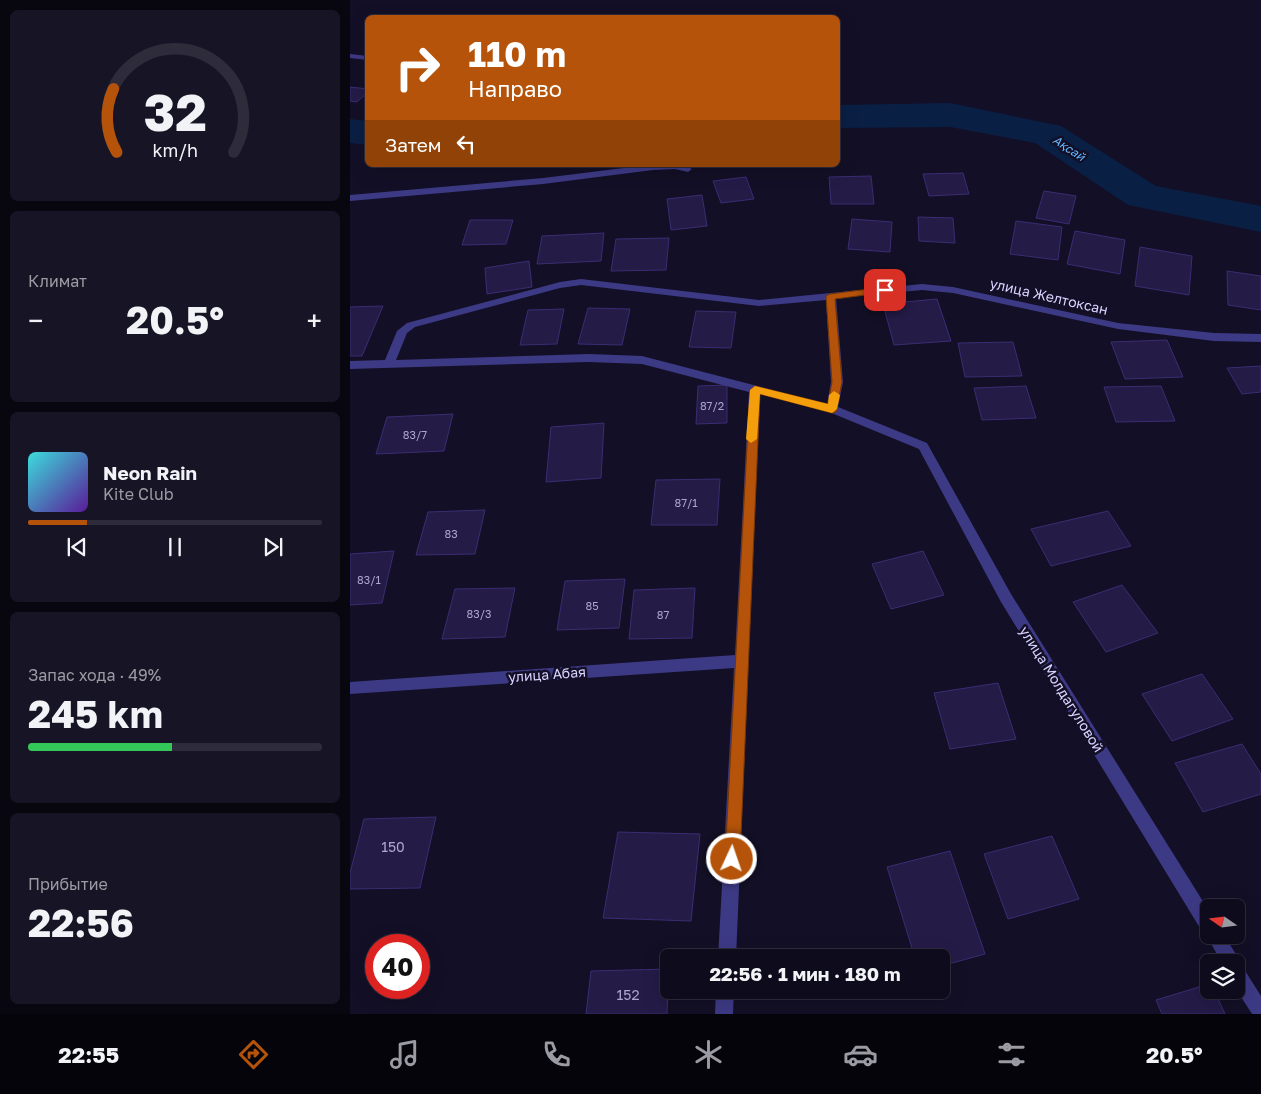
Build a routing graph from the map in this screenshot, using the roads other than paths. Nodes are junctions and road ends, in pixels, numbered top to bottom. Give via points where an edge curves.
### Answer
1 (350, 56) edge
2 (365, 58) edge
3 (653, 167) edge
4 (679, 167) edge
5 (688, 169) dead end
6 (350, 198) edge
7 (830, 296) junction
8 (1261, 338) edge
9 (389, 364) junction
10 (350, 365) edge
11 (755, 390) junction
12 (832, 409) junction
13 (743, 661) junction
14 (350, 688) edge
15 (1200, 912) edge
16 (727, 949) edge
17 (1245, 986) edge
18 (725, 999) edge
19 (1261, 1012) edge
20 (724, 1014) edge

1 - 2 street
3 - 6 street via 543,181
4 - 5 street
7 - 8 street, улица Желтоксан via 922,287 945,289 1118,326 1214,337
7 - 9 street, улица Желтоксан via 759,303 600,283 560,285 411,325 402,331
7 - 12 street via 837,382
9 - 10 street
9 - 11 street via 588,358 642,360
11 - 12 street
11 - 13 street
12 - 15 street, улица Молдагуловой via 924,446 1006,598
13 - 14 street, улица Абая
13 - 16 street
17 - 19 street
18 - 20 street

